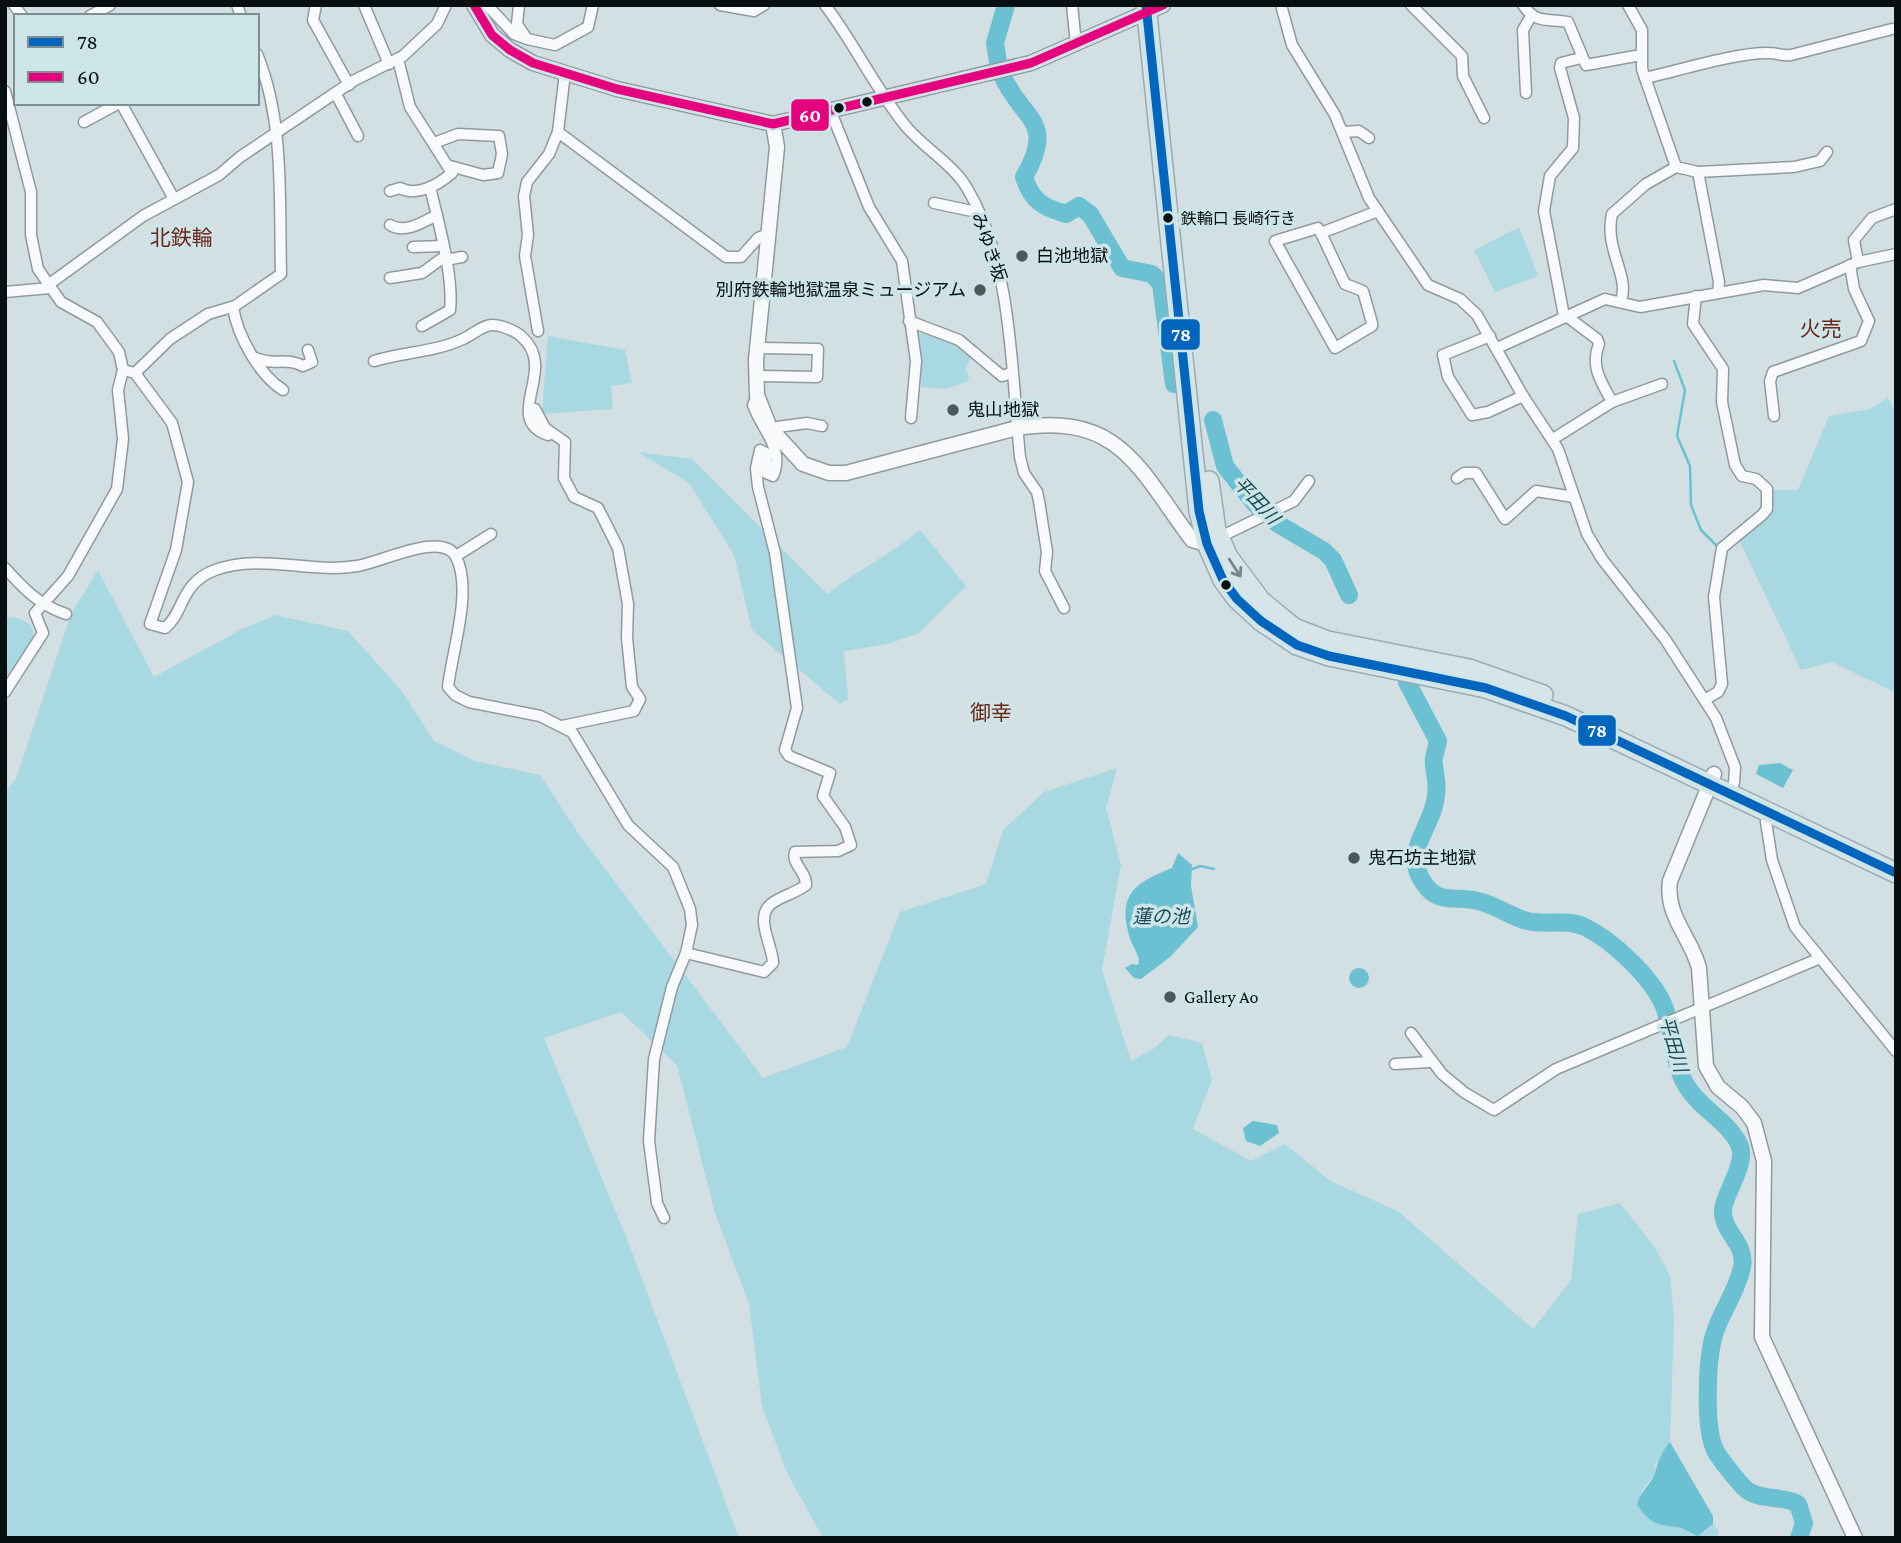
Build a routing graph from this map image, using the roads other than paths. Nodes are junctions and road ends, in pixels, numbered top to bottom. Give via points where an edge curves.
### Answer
1 (110, 5) edge
2 (316, 5) edge
3 (364, 5) edge
4 (446, 5) edge
5 (474, 5) edge
6 (487, 5) edge
7 (519, 5) edge
8 (720, 5) edge
9 (764, 5) edge
10 (825, 5) edge
11 (1072, 5) edge
12 (1281, 5) edge
13 (1411, 5) edge
14 (1523, 5) edge
15 (1628, 5) edge
16 (593, 6) edge
17 (1155, 7) edge
18 (94, 14) edge
19 (1531, 16) junction
20 (1892, 29) dead end
21 (527, 39) junction
22 (1076, 44) junction
23 (1641, 55) junction
24 (1581, 58) junction
25 (259, 59) edge
26 (394, 61) junction
27 (565, 72) junction
28 (1645, 78) junction
29 (349, 85) junction
30 (5, 91) edge
31 (1526, 93) dead end
32 (336, 94) junction
33 (885, 99) junction
34 (116, 105) edge
35 (121, 105) edge
36 (831, 112) junction
37 (1484, 118) dead end
38 (84, 122) dead end
39 (773, 124) junction
40 (277, 132) junction
41 (558, 132) junction
42 (1343, 132) junction
43 (358, 136) dead end
44 (1369, 138) dead end
45 (434, 143) junction
46 (1827, 152) dead end
47 (450, 166) junction
48 (1676, 167) junction
49 (1698, 172) junction
50 (430, 187) junction
51 (390, 191) dead end
52 (174, 200) junction
53 (934, 203) dead end
54 (1896, 209) edge
55 (1378, 211) junction
56 (977, 212) junction
57 (437, 215) junction
58 (390, 225) dead end
59 (1321, 233) junction
60 (768, 234) junction
61 (413, 247) dead end
62 (444, 254) junction
63 (1896, 254) edge
64 (462, 257) dead end
65 (1854, 264) junction
66 (390, 278) dead end
67 (49, 286) junction
68 (8, 293) edge
69 (1718, 293) junction
70 (1696, 296) junction
71 (1621, 302) junction
72 (233, 307) junction
73 (1564, 316) junction
74 (909, 321) junction
75 (422, 326) dead end
76 (538, 331) dead end
77 (1490, 336) junction
78 (757, 348) junction
79 (1497, 348) junction
80 (308, 350) dead end
81 (256, 358) junction
82 (374, 361) dead end
83 (129, 372) junction
84 (1011, 373) junction
85 (756, 376) junction
86 (1662, 384) dead end
87 (283, 390) dead end
88 (757, 395) junction
89 (1523, 396) junction
90 (1612, 401) junction
91 (535, 409) dead end
92 (1774, 416) dead end
93 (911, 418) dead end
94 (822, 426) dead end
95 (771, 428) junction
96 (1017, 428) junction
97 (554, 436) junction
98 (1553, 439) junction
99 (1457, 478) dead end
100 (1309, 481) dead end
101 (1574, 497) junction
102 (491, 534) dead end
103 (1206, 541) junction
104 (456, 556) junction
105 (5, 568) edge
106 (42, 604) junction
107 (1064, 608) dead end
108 (66, 614) dead end
109 (5, 692) edge
110 (1706, 699) junction
111 (562, 726) junction
112 (1712, 779) junction
113 (1734, 783) junction
114 (1768, 812) junction
115 (1896, 860) edge
116 (1896, 873) edge
117 (686, 953) junction
118 (1818, 959) junction
119 (1701, 1010) junction
120 (1411, 1033) dead end
121 (1896, 1051) edge
122 (1430, 1062) junction
123 (1395, 1063) dead end
124 (664, 1218) dead end
125 (1855, 1538) edge

1 - 18 street
2 - 29 street via 313,20
3 - 26 street
4 - 26 street via 437,24
5 - 27 street via 492,35 510,50
6 - 21 street via 514,34
7 - 21 street via 517,24
8 - 9 street via 754,11
10 - 33 street, みゆき坂
11 - 22 street
12 - 42 street via 1292,45
13 - 37 street via 1462,57 1463,76
14 - 19 street
15 - 23 street via 1642,30
16 - 21 street via 588,27 567,40 555,45
17 - 22 street
17 - 103 highway via 1210,491
19 - 24 street via 1568,22
19 - 31 street via 1523,30
20 - 28 street via 1791,55 1770,53
22 - 33 street via 1031,63
23 - 24 street via 1586,65
23 - 28 street
24 - 73 street via 1561,62 1573,118 1573,148 1550,176 1544,211
25 - 40 street
26 - 29 street
26 - 45 street via 410,107
27 - 39 street via 617,89
27 - 41 street
28 - 48 street
29 - 32 street
30 - 67 street via 31,192 30,235
32 - 40 street
32 - 43 street
33 - 36 street
33 - 56 street, みゆき坂 via 913,135 966,186
34 - 38 street
35 - 52 street
36 - 39 street
36 - 74 street via 869,207 902,261
39 - 60 street via 777,148
40 - 52 street via 219,175
40 - 72 street via 281,274
41 - 60 street via 726,257 741,257
41 - 76 street via 524,196 527,268
42 - 44 street via 1359,131
42 - 55 street
45 - 47 street
45 - 47 street via 458,134 499,136 498,173
46 - 49 street via 1820,161 1794,167
47 - 50 street via 452,173
48 - 49 street
48 - 71 street via 1646,184 1612,214 1611,247 1622,276
49 - 69 street
50 - 51 street
50 - 57 street
52 - 67 street via 143,216
53 - 56 street
54 - 65 street via 1864,225 1854,240
55 - 59 street
55 - 77 street via 1428,285 1460,299 1477,314
56 - 84 street, みゆき坂 via 1003,284
57 - 58 street via 413,226 396,229
57 - 62 street
59 - 59 street via 1318,228 1275,241 1335,348 1372,323 1363,291 1345,284
60 - 78 street
61 - 62 street
62 - 64 street
62 - 66 street via 422,273
62 - 75 street via 450,310
63 - 65 street
65 - 69 street via 1798,288 1764,285
65 - 92 street via 1854,289 1869,321 1861,341 1773,372
67 - 68 street
67 - 83 street via 61,302 97,322
69 - 70 street
70 - 71 street via 1640,307
70 - 110 street via 1693,324 1723,369 1721,402 1735,465 1742,476 1756,479 1768,489 1767,509 1722,548 1714,597 1722,684
71 - 73 street via 1605,299
72 - 81 street via 240,334
72 - 83 street via 208,314
73 - 79 street
73 - 90 street via 1597,339 1596,371
74 - 84 street via 959,340 1002,376
74 - 93 street via 916,361
77 - 79 street
77 - 89 street via 1443,355 1454,387 1472,415
78 - 85 street
78 - 85 street via 818,349 818,366 817,377
79 - 89 street
80 - 81 street via 312,362 303,366
81 - 87 street via 266,378
82 - 97 street via 445,346 492,325 510,330 522,337 537,361 528,402 530,421 540,432
83 - 104 street via 172,423 188,482 176,550 150,624 165,628 172,623 180,601 195,582 223,568 254,564 354,567 437,545
83 - 106 street via 118,390 123,439 117,489 68,576
84 - 96 street, みゆき坂
85 - 88 street
86 - 90 street
88 - 95 street
88 - 117 street via 753,405 778,453 773,476 766,473 766,453 760,450 756,468 775,553 797,708 785,750 789,756 830,773 823,796 850,837 850,845 838,851 795,852 806,885 766,911 773,963 764,972
89 - 98 street
90 - 98 street
91 - 97 street
94 - 95 street via 807,423
95 - 96 street via 803,464 837,473
96 - 103 street via 1062,424 1101,434 1130,458
96 - 107 street, みゆき坂 via 1024,473 1039,501 1047,552 1045,572
97 - 111 street via 565,442 564,478 575,497 598,508 618,548 628,604 632,687 640,699 634,711
98 - 101 street
99 - 101 street via 1476,473 1505,519 1536,491
100 - 103 street via 1294,500
101 - 110 street via 1602,559
102 - 104 street
103 -> 112 highway via 1261,601 1294,628 1518,685 1564,702
103 - 112 highway via 1237,599 1271,629 1312,652 1486,688 1566,716
104 - 111 street via 463,585 448,687 469,702 540,716
105 - 106 street
106 - 108 street
106 - 109 street via 35,613 43,633
110 - 113 street via 1725,737 1735,767
111 - 117 street via 585,750 628,825 673,867 693,917
112 - 113 highway
112 - 114 highway
112 - 119 street via 1668,894 1675,921 1696,955
113 - 115 highway
114 - 116 highway
114 - 118 street via 1772,860 1787,909 1794,927
117 - 124 street via 671,986 653,1059 649,1142 657,1203
118 - 119 street
118 - 121 street
119 - 122 street via 1556,1069 1494,1110 1465,1093
119 - 125 street via 1709,1073 1749,1115 1761,1142 1762,1338
120 - 122 street
122 - 123 street

